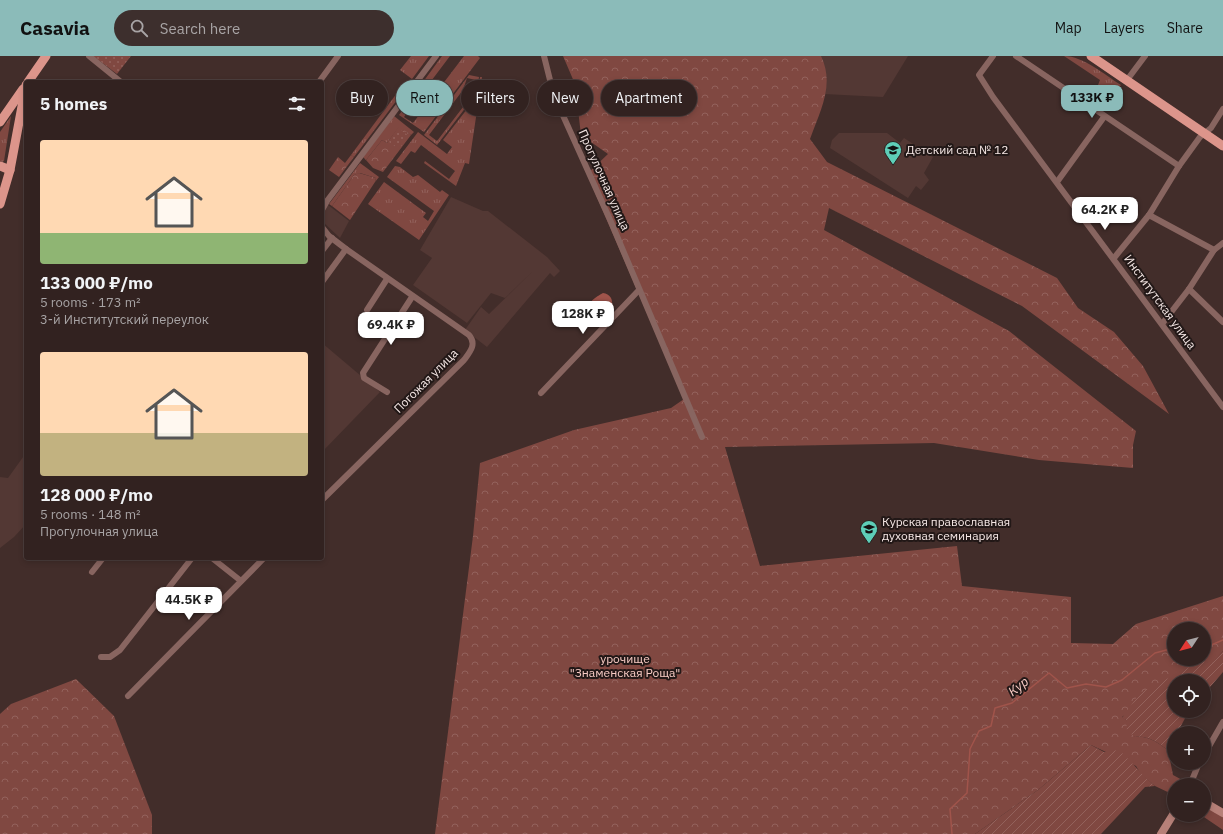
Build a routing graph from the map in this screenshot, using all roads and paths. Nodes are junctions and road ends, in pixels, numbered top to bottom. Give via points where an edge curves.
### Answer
1 (46, 56) edge
2 (89, 56) edge
3 (338, 56) edge
4 (436, 56) edge
5 (544, 56) edge
6 (993, 56) edge
7 (1016, 56) edge
8 (1091, 56) edge
9 (1145, 56) edge
10 (29, 80) edge
11 (119, 80) edge
12 (320, 80) edge
13 (1127, 80) junction
14 (24, 88) edge
15 (24, 96) edge
16 (1223, 109) edge
17 (1104, 117) junction
18 (0, 122) edge
19 (1204, 133) junction
20 (1223, 146) edge
21 (0, 166) edge
22 (1179, 166) junction
23 (10, 170) junction
24 (1057, 182) junction
25 (0, 204) edge
26 (324, 206) edge
27 (1149, 215) junction
28 (324, 231) edge
29 (332, 238) junction
30 (1223, 243) edge
31 (324, 248) edge
32 (346, 249) junction
33 (1214, 250) junction
34 (1114, 258) junction
35 (324, 279) edge
36 (387, 279) junction
37 (1189, 289) junction
38 (639, 290) junction
39 (412, 297) junction
40 (367, 310) dead end
41 (1223, 322) edge
42 (1162, 324) junction
43 (387, 392) dead end
44 (540, 393) dead end
45 (1223, 407) edge
46 (702, 437) dead end
47 (324, 498) edge
48 (101, 560) edge
49 (190, 560) edge
50 (214, 560) edge
51 (262, 560) edge
52 (92, 572) dead end
53 (241, 582) junction
54 (101, 657) dead end
55 (128, 696) dead end
56 (1223, 722) edge
57 (1211, 743) edge
58 (1211, 806) edge
59 (1223, 813) edge
60 (1168, 822) edge
61 (1161, 834) edge

1 - 10 main road
2 - 11 street
3 - 12 street
4 - 26 street
5 - 38 street, Прогулочная улица via 553,92
6 - 24 street, Институтская улица via 979,75
7 - 17 street
8 - 13 main road
9 - 13 street
13 - 19 main road
14 - 18 main road
15 - 23 main road
16 - 19 street via 1211,128
17 - 22 street
17 - 24 street
19 - 20 main road
19 - 22 street
21 - 23 main road
22 - 27 street
23 - 25 main road
24 - 34 street, Институтская улица
27 - 33 street
27 - 34 street
28 - 29 street, Погожая улица
29 - 31 street
29 - 32 street, Погожая улица
30 - 33 street
32 - 35 street
32 - 36 street, Погожая улица
33 - 37 street
34 - 42 street, Институтская улица
36 - 39 street, Погожая улица
36 - 40 street
37 - 41 street
37 - 42 street
38 - 44 street
38 - 46 street, Прогулочная улица
39 - 43 street via 363,373 364,378
39 - 47 street, Погожая улица via 469,335 473,347 459,365
42 - 45 street, Институтская улица
48 - 52 street
49 - 54 street via 120,650 110,657
50 - 53 street
51 - 53 street
53 - 55 street
56 - 57 street
58 - 59 main road
60 - 61 main road

